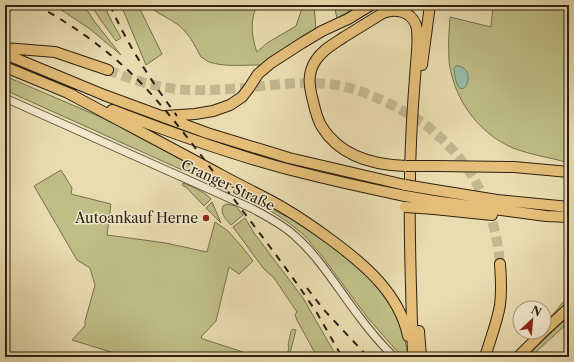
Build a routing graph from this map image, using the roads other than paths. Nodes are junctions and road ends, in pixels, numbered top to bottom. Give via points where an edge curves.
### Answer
1 (371, 5) edge
2 (424, 5) edge
3 (430, 5) edge
4 (5, 48) edge
5 (5, 54) edge
6 (417, 54) junction
7 (5, 67) edge
8 (108, 70) tunnel mouth
9 (68, 93) junction
10 (5, 98) edge
11 (159, 116) junction
12 (569, 172) edge
13 (434, 205) junction
14 (569, 207) edge
15 (405, 208) dead end
16 (569, 217) edge
17 (500, 264) tunnel mouth
18 (569, 308) edge
19 (552, 323) edge
20 (534, 340) edge
21 (394, 357) edge
22 (413, 357) edge
23 (421, 357) edge
24 (485, 357) edge
25 (518, 357) edge

1 - 11 highway via 302,42 271,63 258,74 242,97 230,105 195,114
2 - 6 highway
3 - 23 highway via 418,118 415,233
4 - 8 highway via 55,52
5 - 11 highway
6 - 12 highway, bridge via 415,24 411,17 400,11 387,11 328,47 318,57 310,73 311,94 317,116 328,136 343,149 363,160 390,166 514,167
6 - 22 highway via 411,142
7 - 9 highway
9 - 13 highway, bridge via 247,158
9 - 22 highway via 282,207 336,244 366,268 392,297 407,329
10 - 21 street, Cranger Straße via 251,208 284,227 320,263 359,317
11 - 14 highway, bridge via 289,158 405,185 497,200
13 - 15 highway, bridge
13 - 16 highway via 516,218
17 - 24 highway via 500,305
18 - 19 highway
20 - 25 highway

